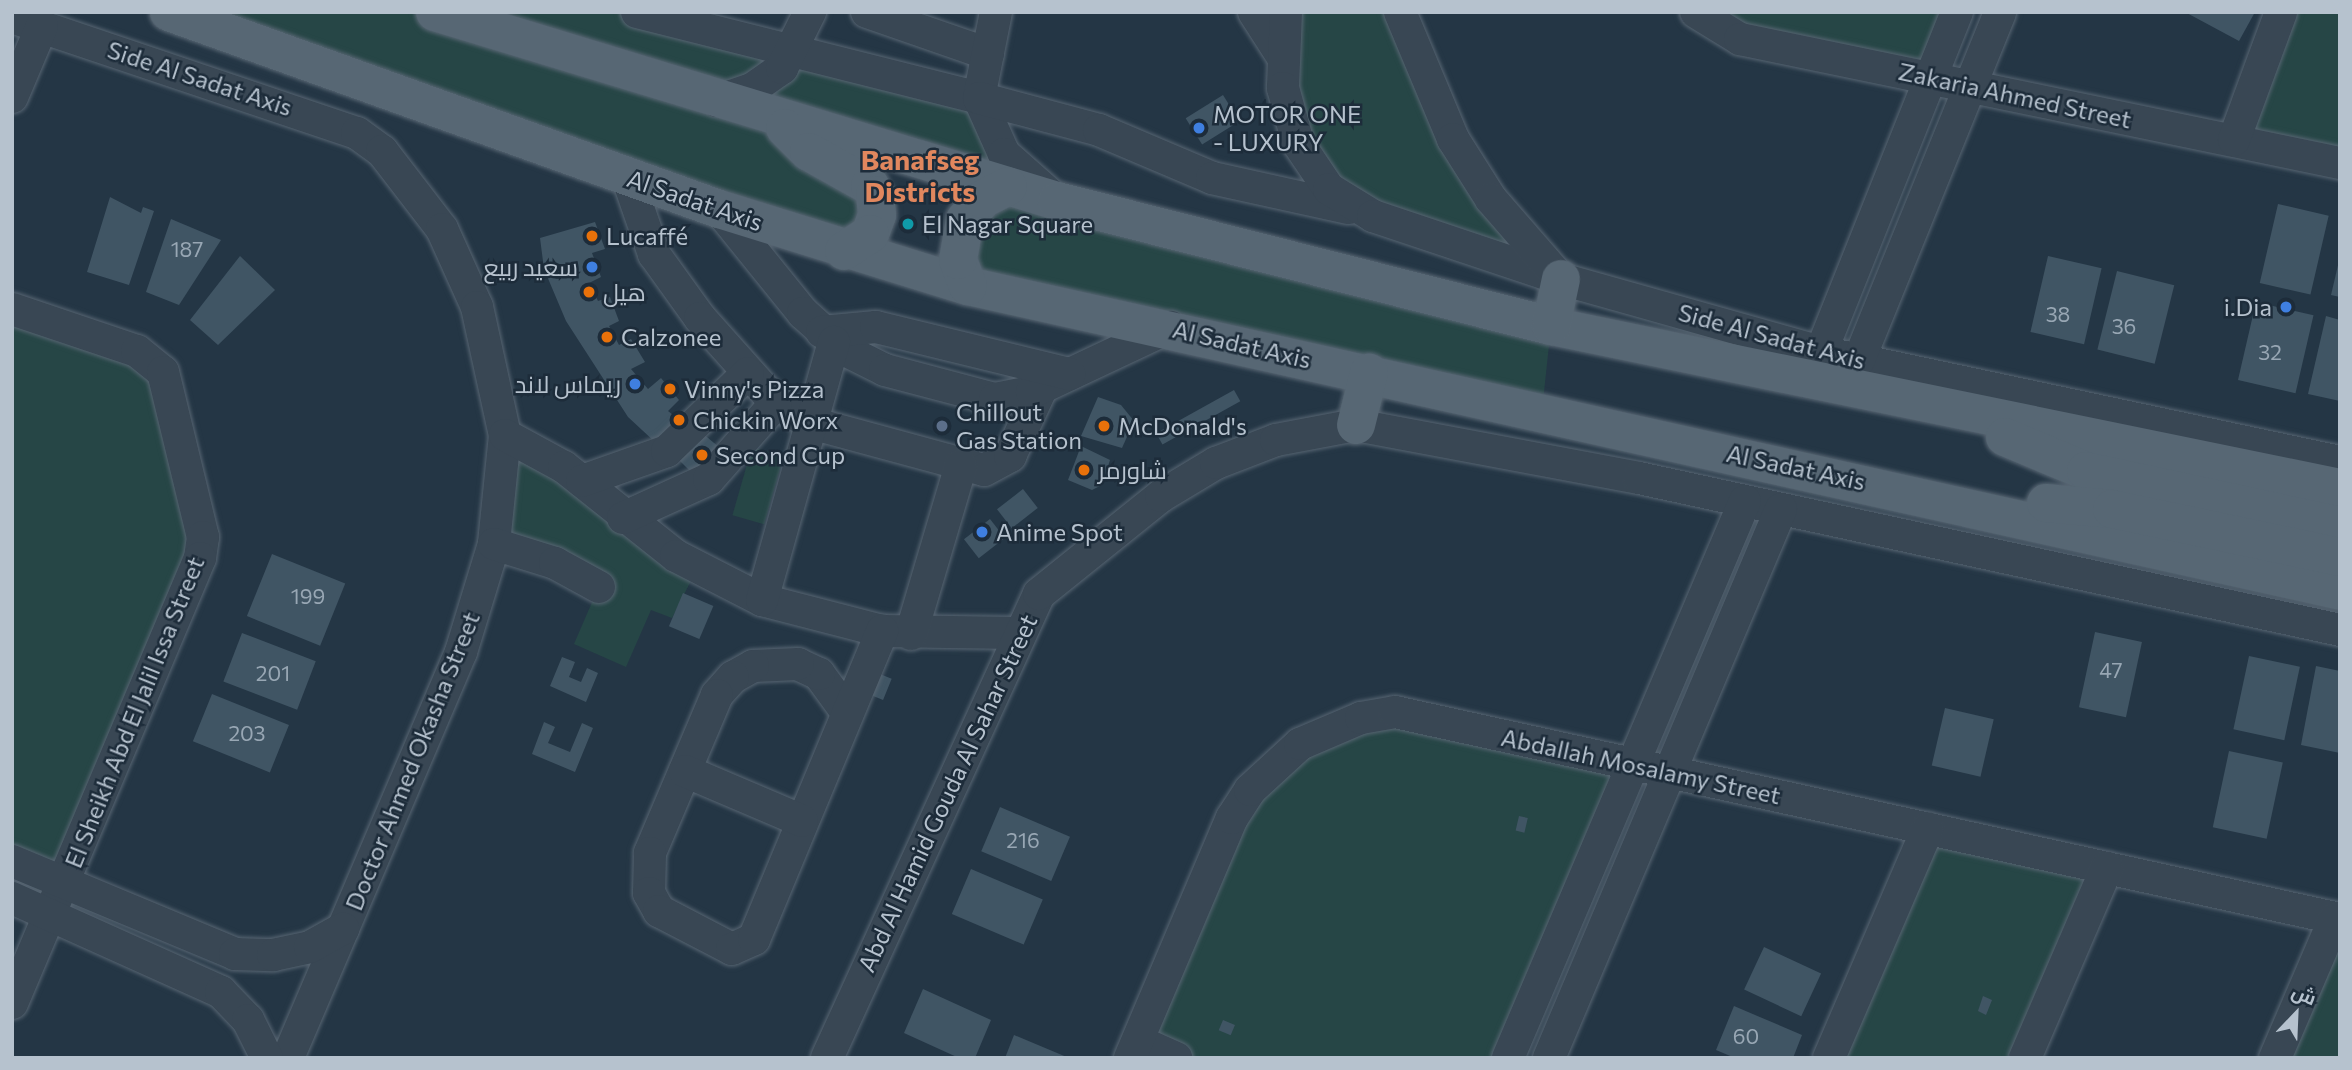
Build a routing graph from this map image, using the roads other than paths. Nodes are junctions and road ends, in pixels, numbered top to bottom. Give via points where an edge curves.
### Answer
1 (169, 12) edge
2 (435, 12) edge
3 (637, 12) edge
4 (810, 12) edge
5 (867, 12) edge
6 (996, 12) edge
7 (1254, 12) edge
8 (1286, 12) edge
9 (1400, 12) edge
10 (1696, 12) edge
11 (1957, 12) edge
12 (2000, 12) edge
13 (2281, 12) edge
14 (12, 17) edge
15 (42, 26) junction
16 (792, 52) junction
17 (988, 54) junction
18 (1282, 54) junction
19 (1930, 77) junction
20 (1969, 86) junction
21 (12, 97) edge
22 (979, 98) junction
23 (718, 102) junction
24 (780, 121) junction
25 (2234, 140) junction
26 (382, 151) joint
27 (2340, 163) edge
28 (627, 176) junction
29 (1008, 186) junction
30 (1057, 201) junction
31 (719, 209) junction
32 (1357, 209) junction
33 (844, 251) junction
34 (1561, 279) junction
35 (968, 286) junction
36 (12, 309) edge
37 (1551, 326) junction
38 (1170, 327) junction
39 (828, 337) junction
40 (1821, 352) junction
41 (1859, 360) junction
42 (748, 373) junction
43 (1369, 373) junction
44 (1056, 379) junction
45 (776, 403) junction
46 (1970, 416) junction
47 (811, 423) junction
48 (1356, 425) junction
49 (505, 435) junction
50 (2340, 462) edge
51 (961, 465) junction
52 (582, 481) junction
53 (2340, 488) edge
54 (1745, 501) junction
55 (1956, 503) junction
56 (1781, 509) junction
57 (623, 518) junction
58 (2340, 526) edge
59 (494, 544) junction
60 (2340, 557) edge
61 (599, 586) dead end
62 (2340, 591) edge
63 (762, 600) junction
64 (2340, 631) edge
65 (897, 632) junction
66 (1017, 633) junction
67 (846, 711) junction
68 (1636, 764) junction
69 (685, 771) junction
70 (1671, 772) junction
71 (802, 821) junction
72 (1928, 828) junction
73 (12, 861) edge
74 (2107, 868) junction
75 (64, 883) junction
76 (12, 898) edge
77 (50, 915) junction
78 (2337, 919) edge
79 (343, 929) junction
80 (12, 1003) edge
81 (1134, 1049) edge
82 (267, 1058) edge
83 (288, 1058) edge
84 (827, 1058) edge
85 (1176, 1058) edge
86 (1508, 1058) edge
87 (1549, 1058) edge
88 (1829, 1058) edge
89 (2025, 1058) edge
90 (2275, 1058) edge

1 - 28 main road, Al Sadat Axis
2 - 23 main road
3 - 16 street
4 - 16 street
5 - 17 street
6 - 17 street
7 - 18 street
8 - 18 street
9 - 34 street via 1452,139 1491,199
10 - 19 street, Zakaria Ahmed Street via 1740,39
11 - 19 street
12 - 20 street
13 - 25 street
14 - 15 street, Side Al Sadat Axis
15 - 21 street
15 - 26 street, Side Al Sadat Axis via 332,121
16 - 22 street
16 - 23 street via 767,80
17 - 22 street
18 - 32 street, Side Al Sadat Axis via 1283,88 1306,160 1329,189
19 - 20 street, Zakaria Ahmed Street
19 - 40 street
20 - 25 street, Zakaria Ahmed Street
20 - 41 street
22 - 30 street via 1004,154
22 - 32 street via 1100,130 1212,178
23 - 24 main road
24 - 29 main road
24 - 33 main road via 809,152 870,186 877,215 870,234
25 - 27 street, Zakaria Ahmed Street
26 - 49 street, Doctor Ahmed Okasha Street via 442,229 477,307
28 - 31 main road, Al Sadat Axis
28 - 42 street via 654,254
29 - 30 main road
29 - 35 main road via 983,199 965,220 958,260
30 - 37 main road
31 - 33 main road, Al Sadat Axis
31 - 39 street
32 - 34 street, Side Al Sadat Axis
33 - 35 main road, Al Sadat Axis
34 - 37 main road
34 - 40 street, Side Al Sadat Axis
35 - 38 main road, Al Sadat Axis
36 - 75 street, El Sheikh Abd El Jalil Issa Street via 136,351 163,372 203,537 200,558
37 - 46 main road
38 - 43 main road, Al Sadat Axis
38 - 44 street
39 - 44 street via 876,327
39 - 44 street via 885,370 995,398
39 - 47 street
40 - 41 street, Side Al Sadat Axis
41 - 50 street, Side Al Sadat Axis
42 - 45 street
42 - 52 street via 667,451
43 - 48 main road
43 - 55 main road, Al Sadat Axis
44 - 51 street via 1005,461 984,470
45 - 47 street
45 - 57 street via 709,478
46 - 53 main road
46 - 58 main road via 2026,449 2086,471
47 - 51 street
47 - 63 street
48 - 54 street
48 - 66 street, Abd Al Hamid Gouda Al Sahar Street via 1276,440 1216,463 1161,496 1040,594
49 - 52 street
49 - 59 street, Doctor Ahmed Okasha Street
51 - 65 street
52 - 57 street
54 - 56 street
54 - 68 street
55 - 60 main road via 2112,509
55 - 62 main road, Al Sadat Axis
56 - 64 street
56 - 70 street
57 - 63 street via 676,556
59 - 61 street via 555,563
59 - 79 street, Doctor Ahmed Okasha Street via 461,652
63 - 65 street
65 - 66 street
65 - 67 street
66 - 84 street, Abd Al Hamid Gouda Al Sahar Street
67 - 69 street via 828,682 799,664 753,666 717,695
67 - 71 street
68 - 70 street, Abdallah Mosalamy Street
68 - 81 street, Abdallah Mosalamy Street via 1395,712 1361,718 1300,744 1266,773 1232,818
68 - 86 street
69 - 71 street
69 - 71 street via 650,853 649,893 675,924 719,945 732,949 754,939
70 - 72 street, Abdallah Mosalamy Street
70 - 87 street
72 - 74 street, Abdallah Mosalamy Street
72 - 88 street
73 - 75 street
74 - 78 street, Abdallah Mosalamy Street
74 - 89 street
75 - 77 street, El Sheikh Abd El Jalil Issa Street
75 - 79 street via 235,954 273,955 310,947
76 - 77 street
77 - 80 street, El Sheikh Abd El Jalil Issa Street
77 - 82 street via 221,992 248,1020
78 - 90 street
79 - 83 street, Doctor Ahmed Okasha Street
81 - 85 street

